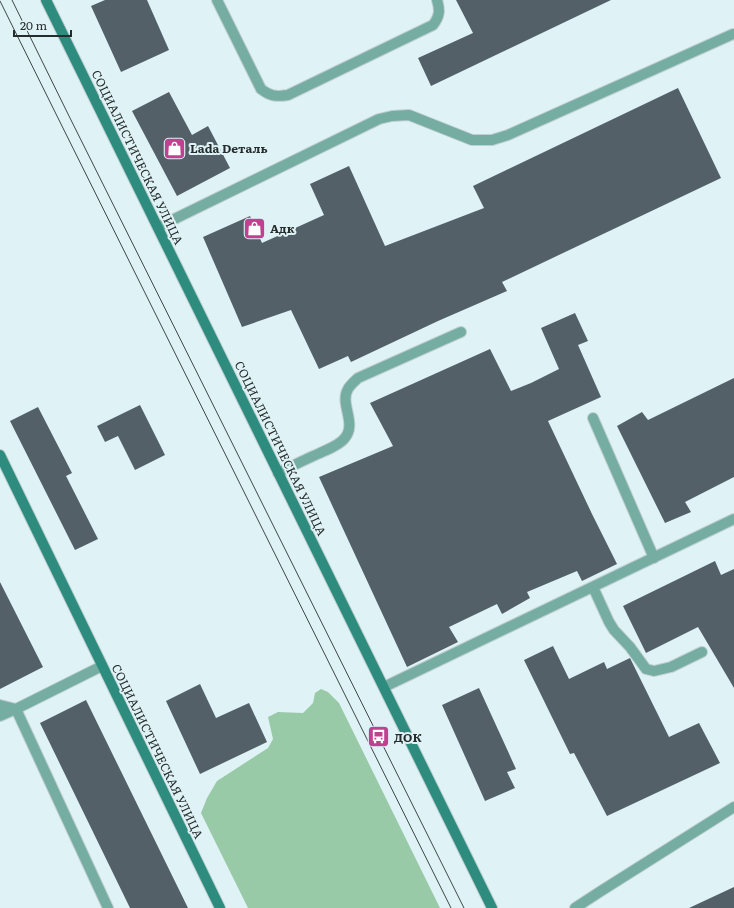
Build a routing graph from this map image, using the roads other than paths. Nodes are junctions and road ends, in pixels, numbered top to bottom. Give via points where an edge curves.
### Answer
1 (46, 0) edge
2 (217, 0) edge
3 (437, 0) edge
4 (733, 34) edge
5 (158, 227) junction
6 (461, 332) dead end
7 (593, 418) dead end
8 (1, 461) edge
9 (278, 473) junction
10 (734, 519) edge
11 (654, 558) junction
12 (593, 587) junction
13 (702, 652) dead end
14 (102, 666) junction
15 (384, 687) junction
16 (0, 705) edge
17 (16, 709) junction
18 (0, 716) edge
19 (734, 807) edge
20 (577, 907) edge
21 (108, 908) edge
22 (220, 908) edge
23 (492, 908) edge

1 - 5 main road, СОЦИАЛИСТИЧЕСКАЯ УЛИЦА
2 - 3 lane via 261,88 276,96 288,95 433,25 439,11
4 - 5 lane via 516,132 492,140 472,140 409,115 379,119
5 - 9 main road, СОЦИАЛИСТИЧЕСКАЯ УЛИЦА
6 - 9 lane via 358,378 347,390 345,398 349,430 344,438 336,445
7 - 11 lane
8 - 14 main road, СОЦИАЛИСТИЧЕСКАЯ УЛИЦА
9 - 15 main road, СОЦИАЛИСТИЧЕСКАЯ УЛИЦА
10 - 11 lane
11 - 12 lane
12 - 13 lane via 614,630 646,668 654,671 671,667
12 - 15 lane
14 - 17 lane
14 - 22 main road, СОЦИАЛИСТИЧЕСКАЯ УЛИЦА
15 - 23 main road, СОЦИАЛИСТИЧЕСКАЯ УЛИЦА
16 - 17 lane
17 - 18 lane
17 - 21 lane
19 - 20 lane

